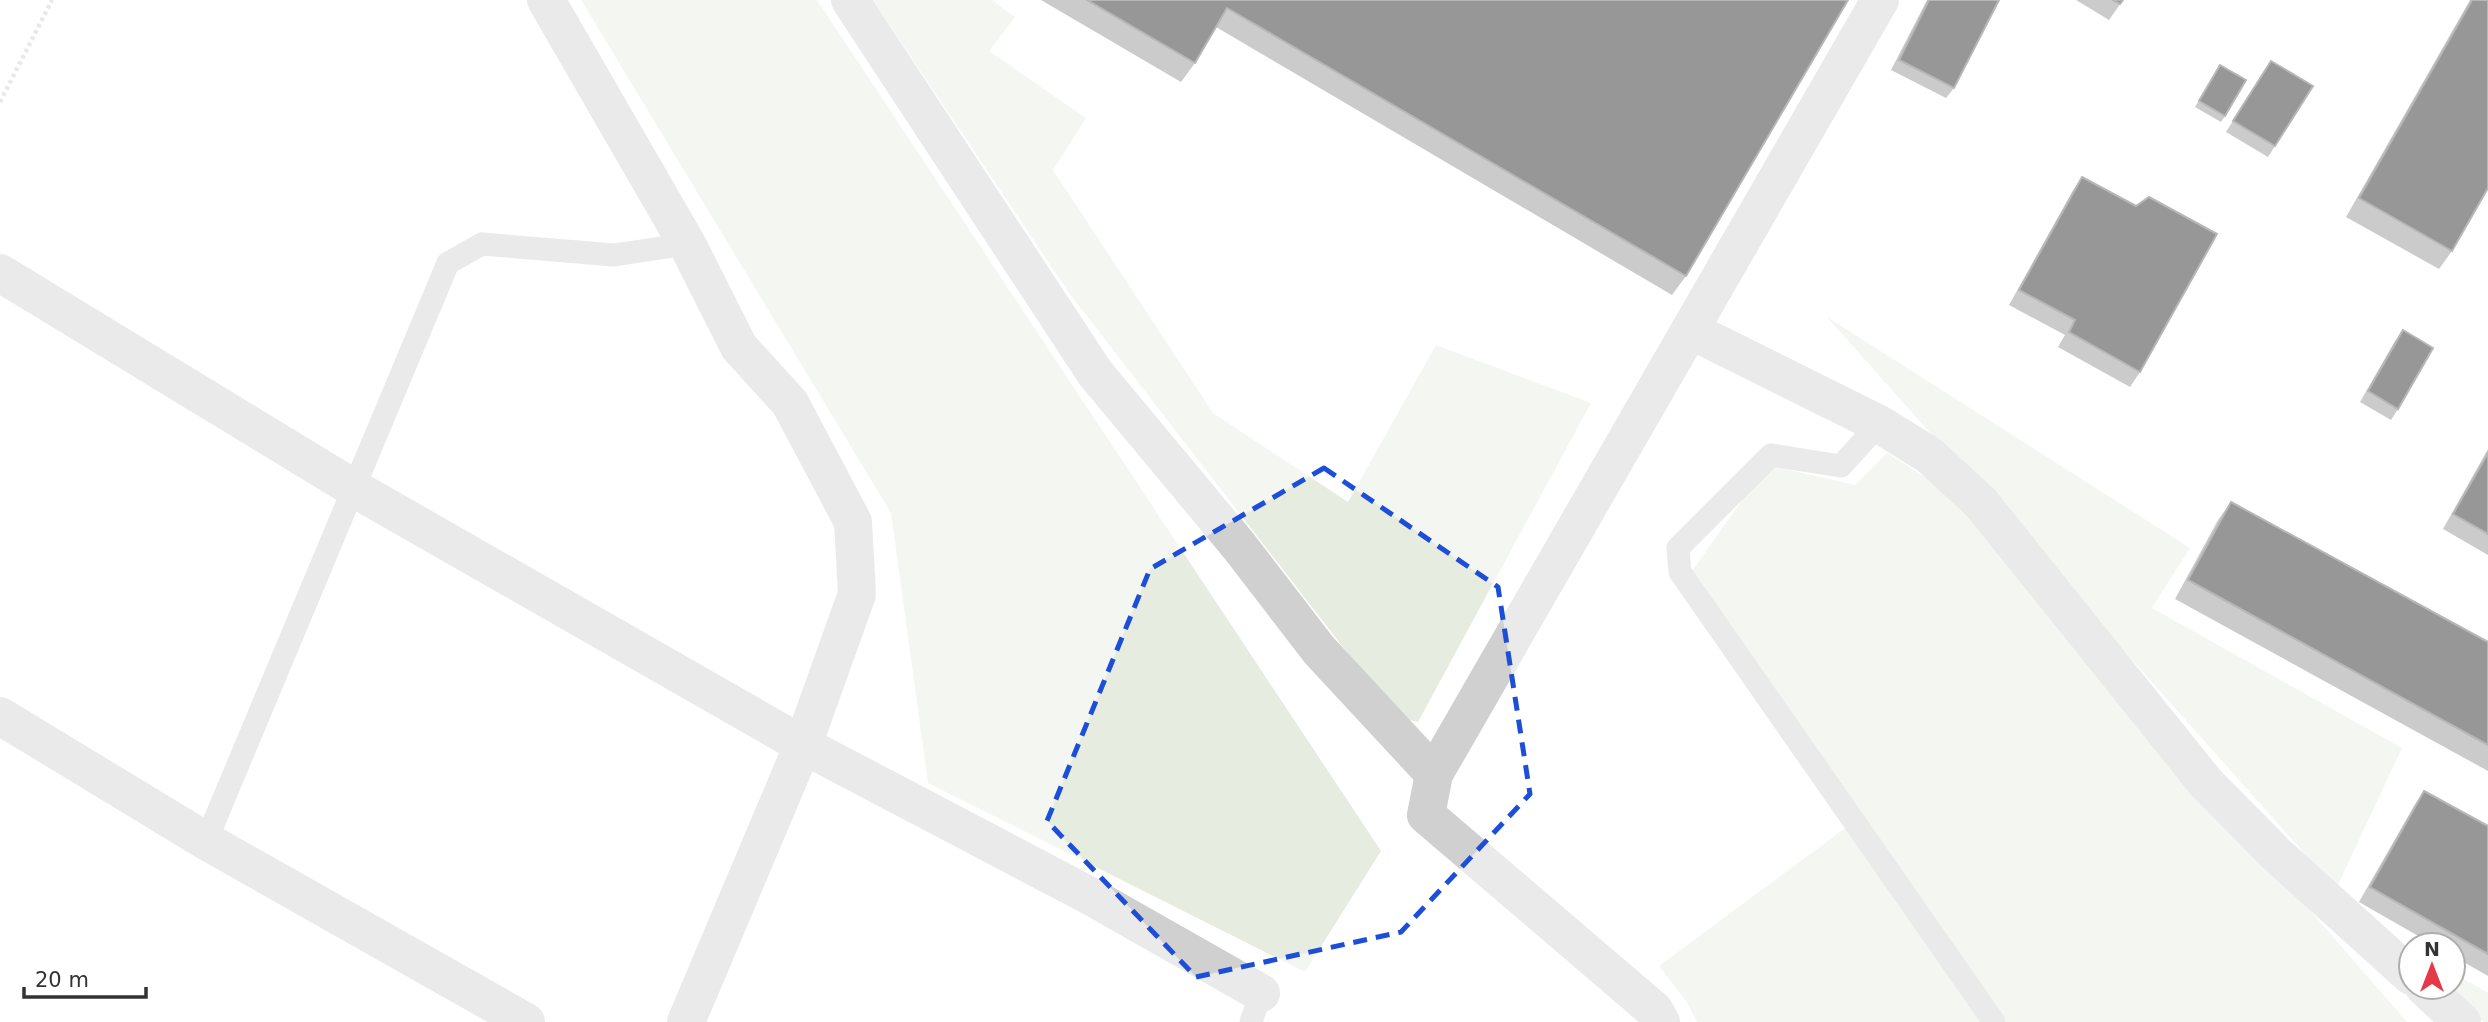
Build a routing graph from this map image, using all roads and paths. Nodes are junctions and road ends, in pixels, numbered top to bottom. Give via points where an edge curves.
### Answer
1 (52, 0) edge
2 (546, 0) edge
3 (850, 0) edge
4 (1880, 0) edge
5 (0, 102) edge
6 (687, 244) junction
7 (0, 273) edge
8 (1690, 330) junction
9 (1879, 424) junction
10 (355, 489) junction
11 (0, 716) edge
12 (803, 745) junction
13 (1434, 774) junction
14 (206, 841) junction
15 (2397, 963) edge
16 (2439, 1001) edge
17 (1256, 1008) edge
18 (526, 1022) edge
19 (686, 1022) edge
20 (1661, 1022) edge
21 (1994, 1022) edge
22 (2462, 1022) edge

1 - 5 path
2 - 6 street
3 - 13 street via 1096,373 1320,650
4 - 8 street
6 - 10 lane via 614,255 482,244 448,262
6 - 12 street via 739,347 790,403 853,522 857,594
7 - 10 street
8 - 9 street
8 - 13 street
9 - 15 street via 1929,456 1980,503 2206,783 2275,853
9 - 21 lane via 1841,466 1771,456 1678,548 1680,572
10 - 12 street
10 - 14 lane
11 - 14 street
12 - 17 street via 1092,897
12 - 19 street
13 - 20 street via 1426,815 1654,1010
14 - 18 street
16 - 22 street

